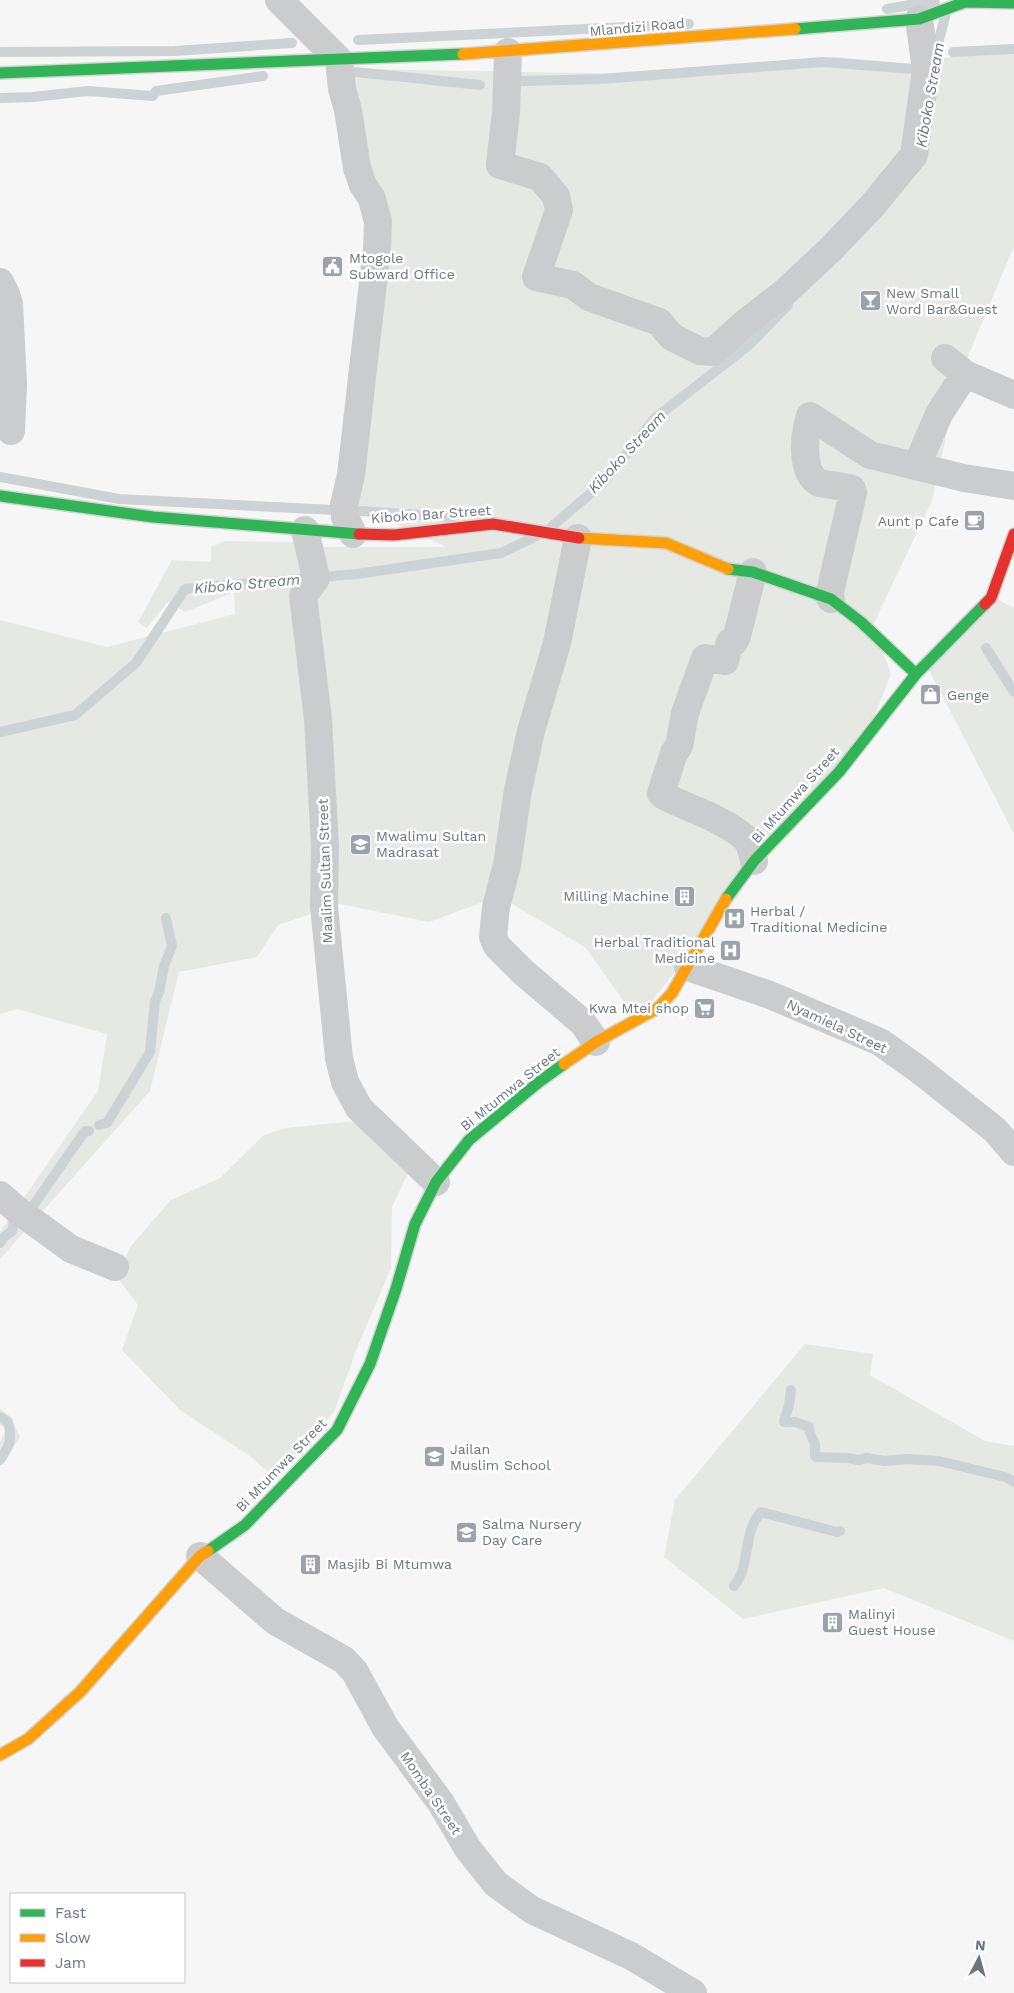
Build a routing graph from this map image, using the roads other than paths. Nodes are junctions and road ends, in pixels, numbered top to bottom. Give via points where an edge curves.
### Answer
1 (279, 0) edge
2 (965, 1) edge
3 (1014, 3) edge
4 (919, 19) junction
5 (508, 52) junction
6 (348, 60) junction
7 (0, 73) edge
8 (0, 282) edge
9 (1014, 395) edge
10 (11, 432) dead end
11 (923, 468) junction
12 (1014, 486) edge
13 (0, 496) edge
14 (305, 530) junction
15 (353, 534) junction
16 (1014, 534) edge
17 (578, 538) junction
18 (753, 572) junction
19 (831, 599) junction
20 (916, 674) junction
21 (754, 861) junction
22 (688, 967) junction
23 (596, 1042) junction
24 (1014, 1152) edge
25 (436, 1182) junction
26 (0, 1194) edge
27 (115, 1267) dead end
28 (200, 1556) junction
29 (0, 1755) edge
30 (693, 1993) edge

1 - 6 street
2 - 3 street
2 - 4 street, Mlandizi Road
4 - 5 street, Mlandizi Road
4 - 5 street via 926,70 914,155 832,248 713,352 700,351 672,336 659,322 589,297 573,284 536,276 559,210 556,196 540,177 500,165
5 - 6 street, Mlandizi Road
6 - 7 street, Mlandizi Road
6 - 15 street via 342,89 357,168 372,199 378,222 351,475 344,506
8 - 10 street via 8,304 13,384
9 - 11 street via 955,366 921,456
11 - 12 street
11 - 19 street via 870,455 810,416 805,433 810,474 819,483 852,491 829,596
13 - 14 street, Kiboko Bar Street via 153,517
14 - 15 street, Kiboko Bar Street
14 - 25 street, Maalim Sultan Street via 316,578 303,596 318,719 325,847 324,906 339,1058 345,1082 359,1108
15 - 17 street, Kiboko Bar Street via 394,535 493,524
16 - 20 street, Bi Mtumwa Street via 990,598
17 - 18 street, Kiboko Bar Street via 666,543 730,570
17 - 23 street via 557,643 531,731 518,790 493,937 523,972 582,1024
18 - 19 street, Kiboko Bar Street
18 - 21 street via 738,636 730,642 725,661 705,658 661,793 744,837
19 - 20 street, Kiboko Bar Street via 861,622
20 - 21 street, Bi Mtumwa Street via 839,772
21 - 22 street, Bi Mtumwa Street via 723,903
22 - 23 street, Bi Mtumwa Street via 658,1008
22 - 24 street, Nyamiela Street via 770,995 880,1042 995,1130
23 - 25 street, Bi Mtumwa Street via 539,1082 469,1140
25 - 28 street, Bi Mtumwa Street via 415,1224 370,1364 337,1430 245,1525
26 - 27 street via 71,1249
28 - 29 street, Bi Mtumwa Street via 80,1692 28,1740
28 - 30 street, Momba Street via 275,1620 338,1656 355,1672 385,1728 441,1803 468,1849 496,1884 532,1910 638,1959

